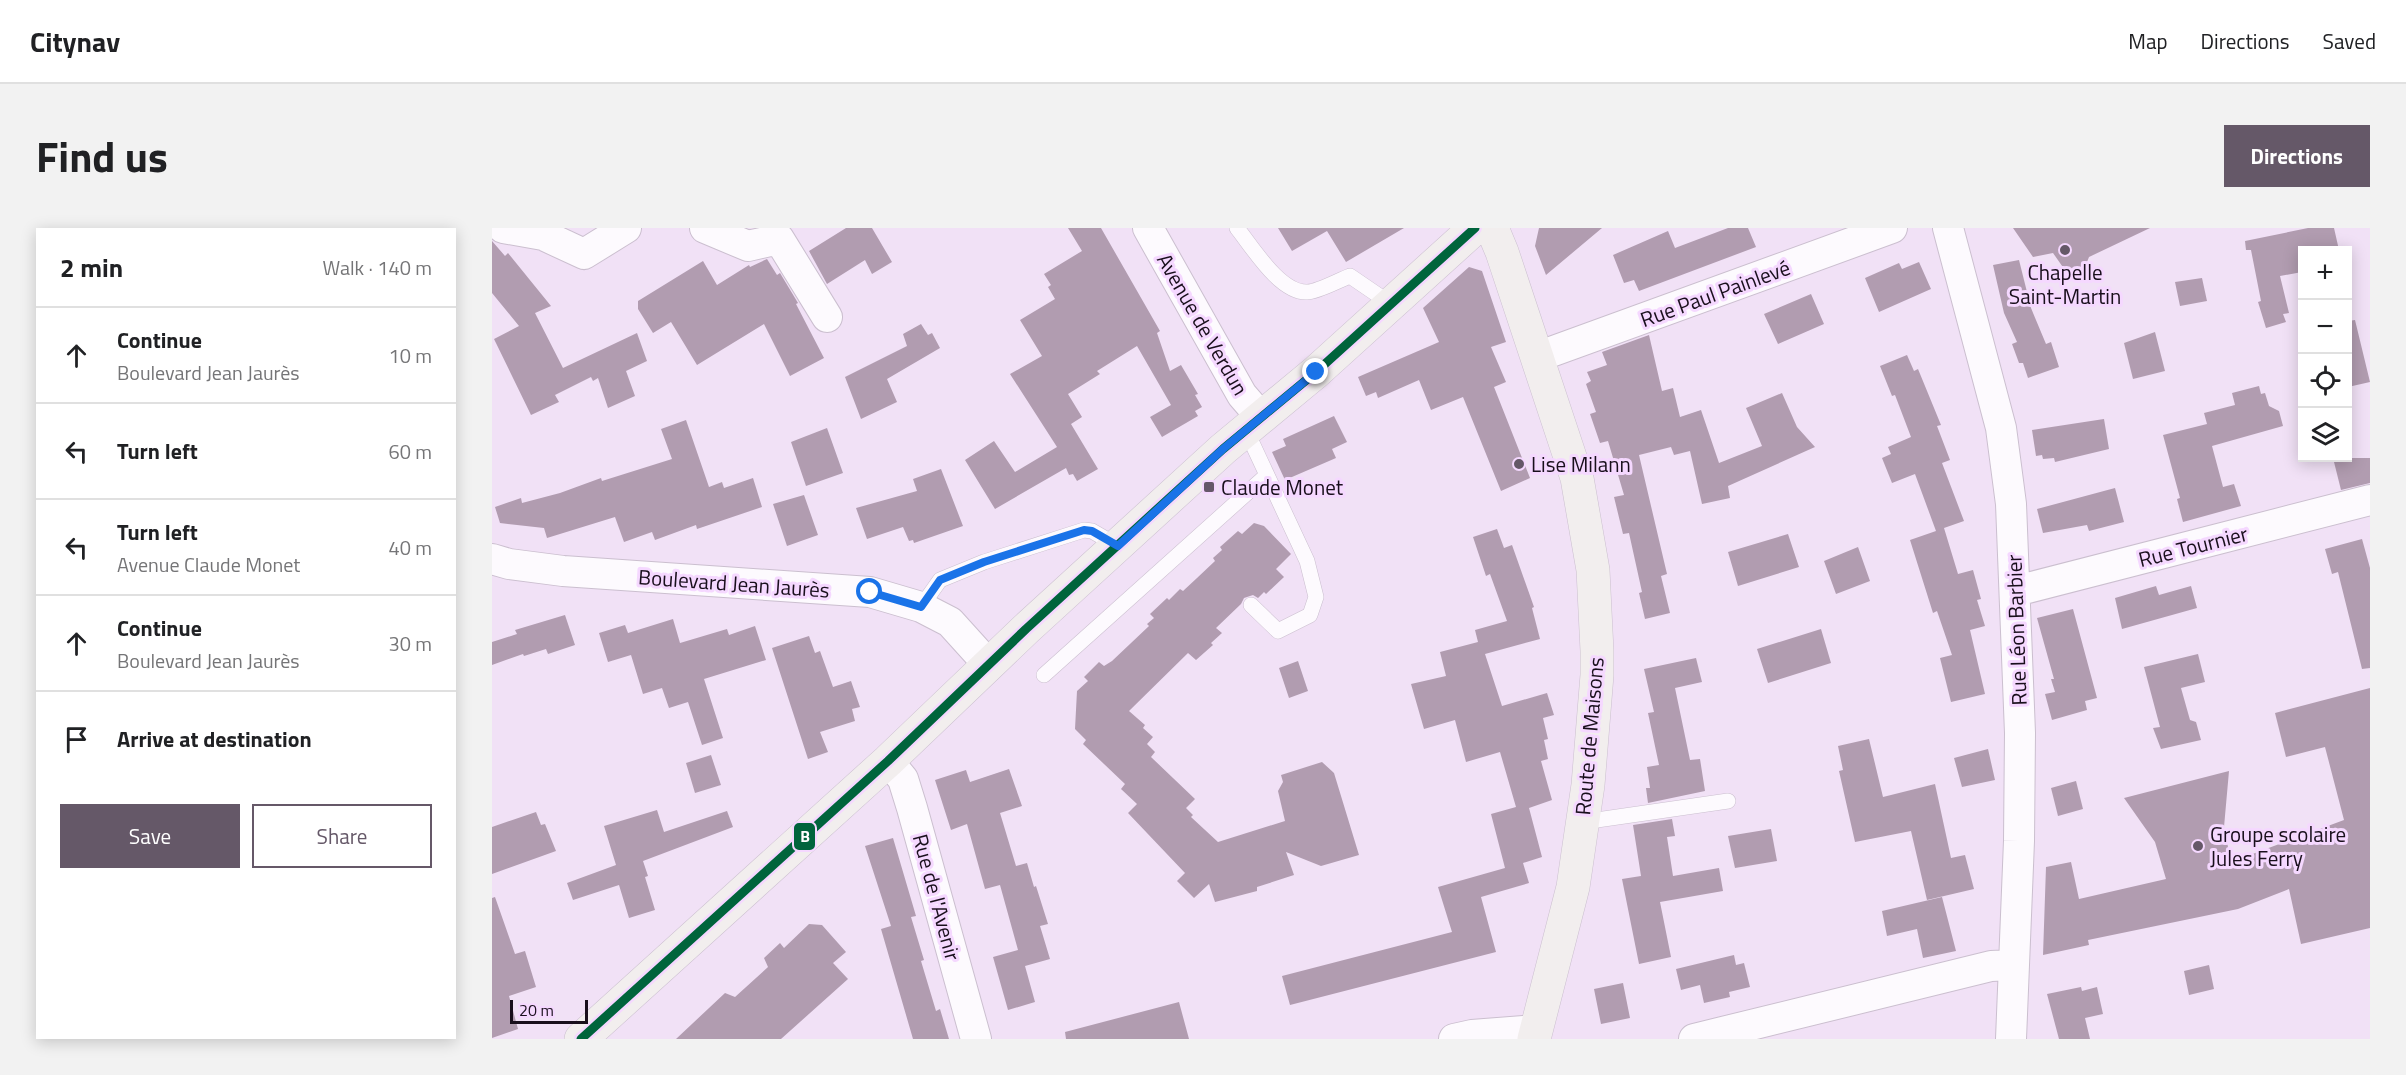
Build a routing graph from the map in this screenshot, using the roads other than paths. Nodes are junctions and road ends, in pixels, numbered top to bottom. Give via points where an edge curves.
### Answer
1 (503, 228) edge
2 (626, 228) edge
3 (705, 228) edge
4 (1148, 228) edge
5 (1237, 228) edge
6 (1475, 228) edge
7 (1492, 228) edge
8 (1892, 228) edge
9 (1948, 228) edge
10 (1391, 304) junction
11 (827, 317) dead end
12 (1537, 357) junction
13 (1245, 431) junction
14 (1267, 475) junction
15 (2370, 500) edge
16 (1118, 546) junction
17 (492, 559) edge
18 (2016, 591) junction
19 (1251, 605) dead end
20 (921, 607) junction
21 (988, 664) junction
22 (1044, 675) dead end
23 (888, 761) junction
24 (1728, 801) dead end
25 (1583, 822) junction
26 (2013, 965) junction
27 (1535, 1034) edge
28 (581, 1039) edge
29 (976, 1039) edge
30 (1454, 1039) edge
31 (1694, 1039) edge
32 (2011, 1039) edge

1 - 2 street via 543,235 584,254
3 - 11 street via 748,246 779,239
4 - 13 street, Avenue de Verdun via 1242,395
5 - 10 lane via 1290,290 1308,292 1350,276
6 - 10 street
7 - 12 street, Route de Maisons
8 - 12 street, Rue Paul Painlevé
9 - 18 street, Rue Léon Barbier via 2001,428
10 - 13 street
12 - 25 street, Route de Maisons via 1577,478 1593,570 1597,675
13 - 14 lane
13 - 16 street
14 - 19 lane via 1307,561 1316,597 1310,615 1278,631
14 - 22 lane
15 - 18 street, Rue Tournier
16 - 20 lane via 1084,530 940,580
16 - 21 street
17 - 20 street, Boulevard Jean Jaurès via 562,571 870,592
18 - 26 street, Rue Léon Barbier via 2020,733
20 - 21 street, Boulevard Jean Jaurès via 950,622
21 - 23 street
23 - 28 street
23 - 29 street, Rue de l'Avenir via 903,779
24 - 25 lane
25 - 27 street, Route de Maisons via 1573,886
26 - 31 street via 1991,966
26 - 32 street, Rue Léon Barbier
27 - 30 street

